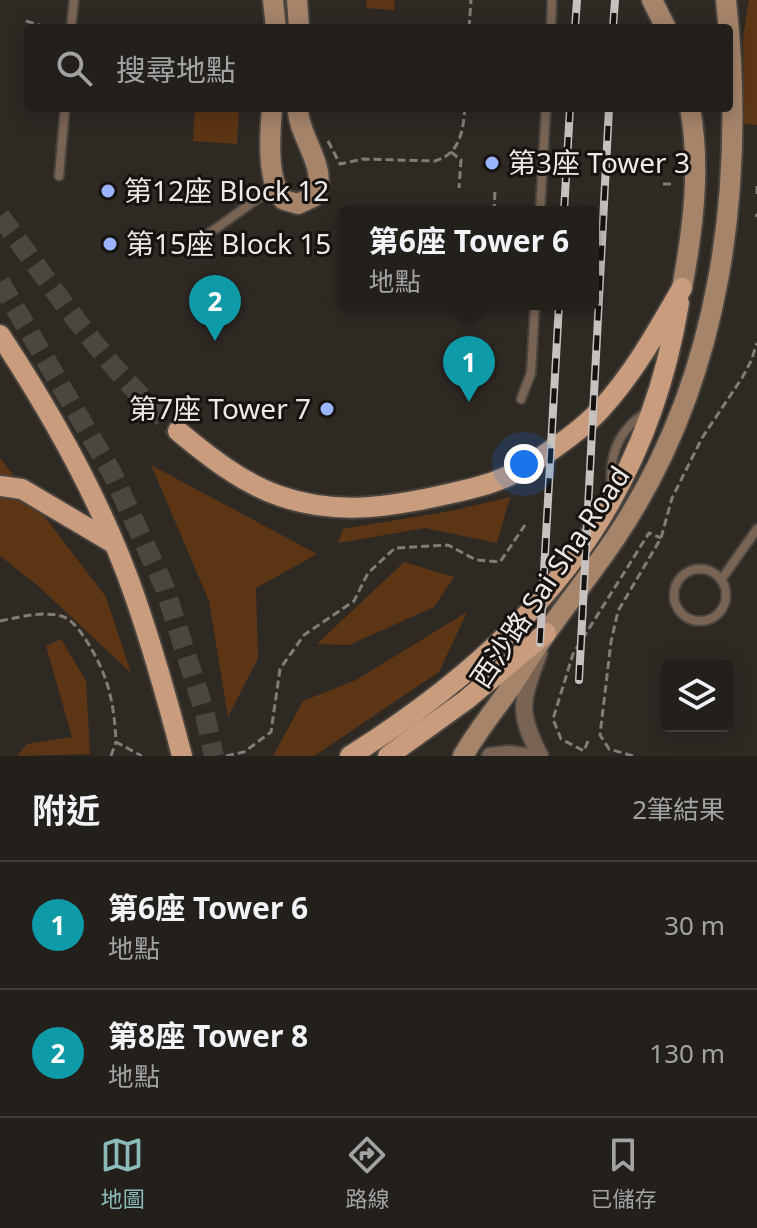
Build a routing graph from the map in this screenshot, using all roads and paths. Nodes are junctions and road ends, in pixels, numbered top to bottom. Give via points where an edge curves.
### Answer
1 (74, 0) edge
2 (273, 0) edge
3 (297, 0) edge
4 (471, 0) edge
5 (552, 0) edge
6 (652, 0) edge
7 (726, 0) edge
8 (735, 0) edge
9 (26, 21) dead end
10 (36, 24) edge
11 (71, 24) edge
12 (276, 24) edge
13 (299, 24) edge
14 (469, 24) edge
15 (551, 24) edge
16 (664, 24) edge
17 (729, 24) edge
18 (730, 24) edge
19 (65, 112) edge
20 (272, 112) edge
21 (298, 112) edge
22 (464, 112) edge
23 (546, 112) edge
24 (691, 112) edge
25 (732, 112) edge
26 (451, 152) junction
27 (340, 164) dead end
28 (59, 176) dead end
29 (757, 182) edge
30 (274, 186) junction
31 (459, 188) dead end
32 (495, 190) dead end
33 (757, 194) edge
34 (494, 206) edge
35 (540, 206) edge
36 (208, 234) dead end
37 (682, 288) junction
38 (535, 310) edge
39 (0, 335) edge
40 (757, 343) edge
41 (521, 399) dead end
42 (178, 431) tunnel mouth
43 (0, 486) edge
44 (525, 525) dead end
45 (757, 529) edge
46 (661, 538) junction
47 (113, 543) junction
48 (721, 580) junction
49 (0, 621) edge
50 (546, 633) junction
51 (588, 741) dead end
52 (116, 742) junction
53 (111, 756) edge
54 (142, 756) edge
55 (182, 756) edge
56 (226, 756) edge
57 (350, 756) edge
58 (388, 756) edge
59 (463, 756) edge
60 (490, 756) edge
61 (524, 756) edge
62 (540, 756) edge
63 (633, 756) edge

1 - 11 lane
2 - 12 main road
3 - 13 main road
4 - 14 path
5 - 15 lane
6 - 16 main road
7 - 17 main road, 西沙路 Sai Sha Road
8 - 18 main road
9 - 10 path
19 - 28 lane
20 - 30 main road
21 - 30 main road via 297,121 320,166 320,183 310,204 284,200
22 - 26 path via 461,138
23 - 35 lane
24 - 37 main road via 694,205
25 - 50 main road, 西沙路 Sai Sha Road via 728,212 718,285 696,371 644,491
26 - 27 path via 435,161 363,159
26 - 31 path via 461,160
29 - 33 path
30 - 36 lane
32 - 34 path
37 - 42 main road via 639,360 600,410 503,479 412,502 331,508 252,484
37 - 57 main road via 654,407 590,538 491,650 442,694
38 - 41 lane via 531,373
39 - 47 main road via 42,399
40 - 46 path via 672,498
43 - 47 main road via 22,489
44 - 56 path via 500,562 476,560 448,545 395,548 368,573 354,601 304,635 280,669 271,732 244,752
45 - 48 lane
46 - 51 path via 649,533 573,654 553,719 561,739 584,751
46 - 63 path via 614,621 600,729 609,749
47 - 55 main road via 134,594
48 - 48 lane via 726,597 713,618 696,621 681,614 673,598 683,575 708,570
49 - 52 path via 28,614 63,616 78,629 102,664 115,712
50 - 58 main road
50 - 59 main road, 西沙路 Sai Sha Road
50 - 62 street via 523,703 526,729
52 - 53 path
52 - 54 path
60 - 61 street

